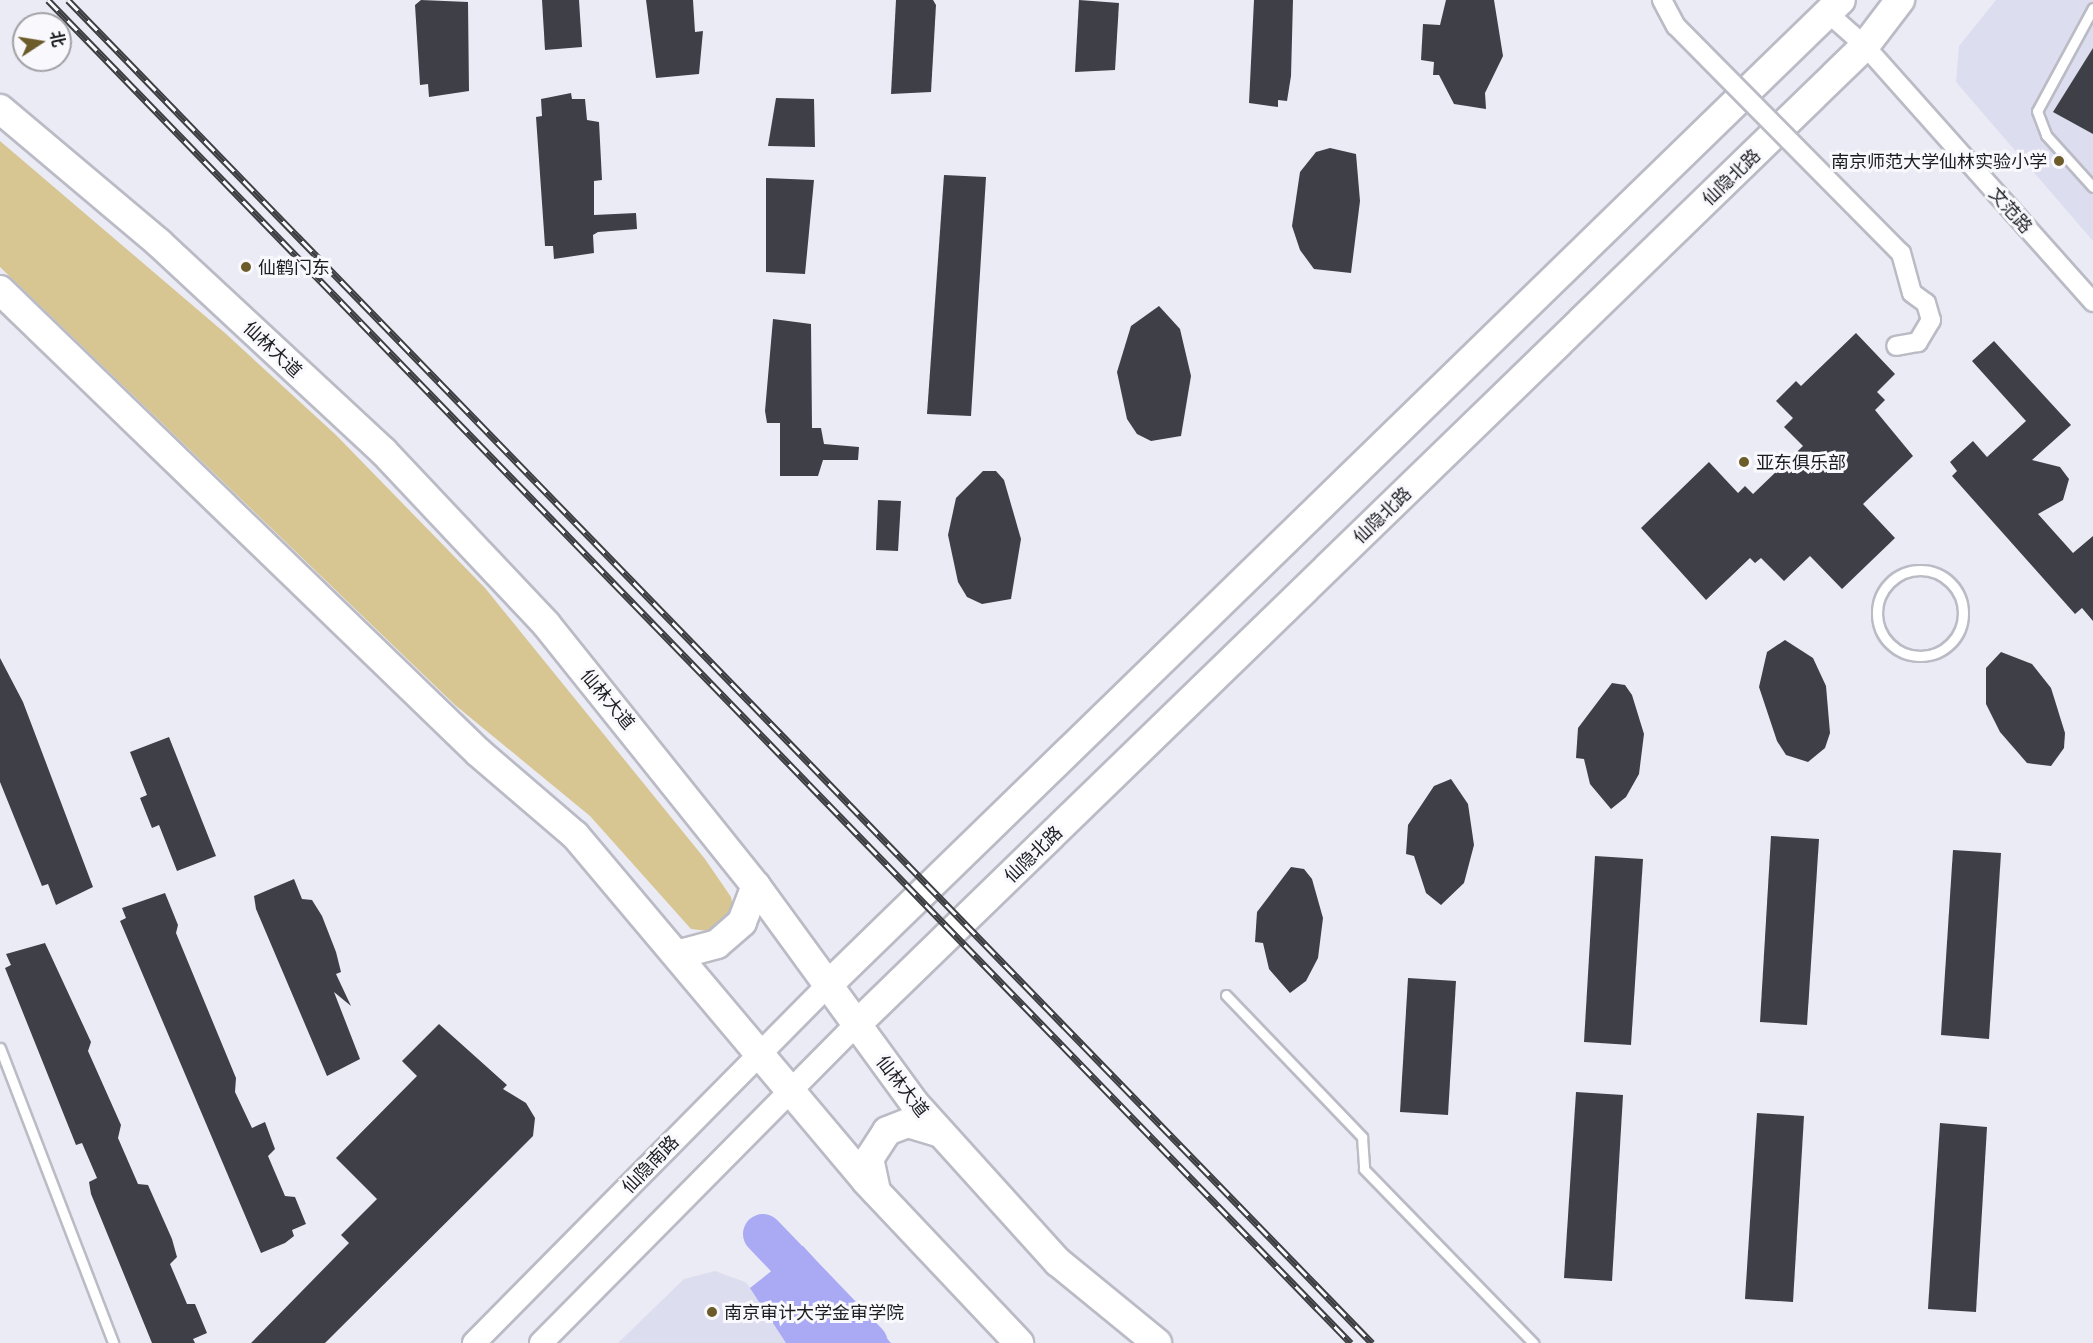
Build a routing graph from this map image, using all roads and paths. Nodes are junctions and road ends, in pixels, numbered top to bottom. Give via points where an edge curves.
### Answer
1 (1662, 0) edge
2 (1900, 0) edge
3 (1835, 7) edge
4 (2093, 8) edge
5 (1865, 46) junction
6 (0, 109) edge
7 (2093, 187) edge
8 (0, 290) edge
9 (2093, 302) edge
10 (1896, 346) dead end
11 (1920, 656) joint
12 (756, 886) junction
13 (680, 954) junction
14 (827, 986) junction
15 (1226, 995) dead end
16 (856, 1025) junction
17 (0, 1048) edge
18 (761, 1051) junction
19 (792, 1087) junction
20 (941, 1133) junction
21 (876, 1191) junction
22 (113, 1343) edge
23 (474, 1343) edge
24 (541, 1343) edge
25 (1019, 1343) edge
26 (1157, 1343) edge
27 (1533, 1343) edge

1 - 10 street, bridge via 1676,26 1901,253 1912,293 1926,303 1930,320 1918,342
2 - 5 main road, 仙隐北路
3 - 5 street, 文范路
3 - 14 main road
4 - 7 lane via 2037,111 2046,135
5 - 9 street, 文范路
5 - 16 main road, 仙隐北路
6 - 12 main road, 仙林大道 via 159,243 382,451 546,624
8 - 13 main road via 470,744 575,835
11 - 11 lane via 1948,645 1962,619 1952,585 1920,570 1888,584 1877,619 1892,645
12 - 13 main road via 742,922 717,944
12 - 14 main road, 仙林大道
13 - 18 main road
14 - 16 main road, 仙林大道
14 - 18 street, 仙隐南路
15 - 27 lane via 1362,1137 1364,1169
16 - 19 street
16 - 20 main road, 仙林大道
17 - 22 lane
18 - 19 main road
18 - 23 street, 仙隐南路
19 - 21 main road
19 - 24 street
20 - 21 main road via 908,1123 886,1131 869,1159
20 - 26 main road, 仙林大道 via 1058,1262
21 - 25 main road

